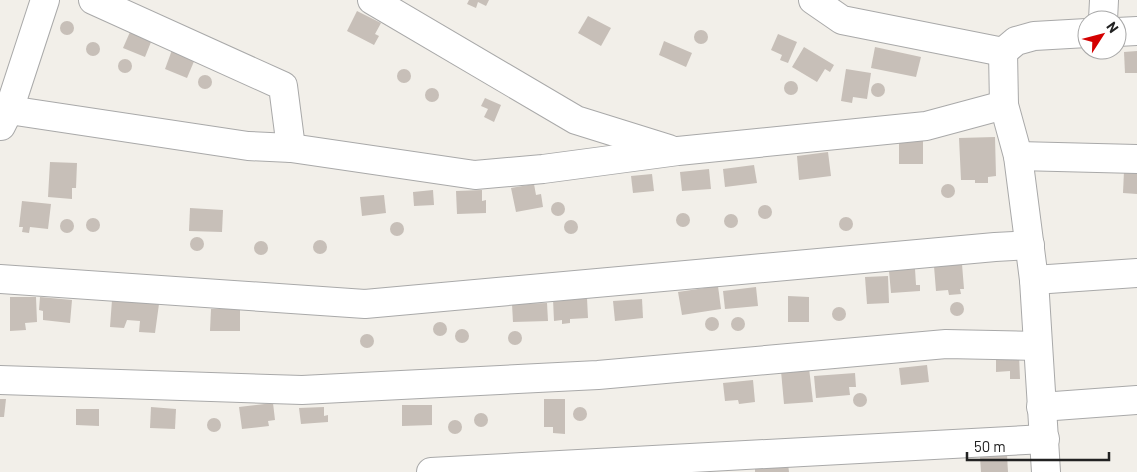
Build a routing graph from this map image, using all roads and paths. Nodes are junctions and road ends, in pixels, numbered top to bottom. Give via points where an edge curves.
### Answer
1 (45, 0) edge
2 (93, 0) edge
3 (372, 0) edge
4 (813, 0) edge
5 (1077, 34) edge
6 (1003, 52) junction
7 (1004, 105) junction
8 (4, 119) edge
9 (291, 148) junction
10 (678, 151) junction
11 (1018, 156) junction
12 (1137, 159) edge
13 (1030, 245) junction
14 (1137, 273) edge
15 (0, 279) edge
16 (1034, 280) junction
17 (1037, 346) junction
18 (0, 380) edge
19 (1137, 400) edge
20 (1041, 407) junction
21 (1045, 439) junction
22 (431, 472) edge
23 (1046, 472) edge

1 - 8 street
2 - 9 street via 283,86
3 - 10 street via 576,120
4 - 6 street via 842,20
5 - 6 street via 1034,36 1016,42
6 - 7 street
7 - 10 street via 926,126
7 - 11 street
8 - 9 street
9 - 10 street via 475,175
11 - 12 street
11 - 13 street
13 - 15 street via 365,304
13 - 16 street
14 - 16 street
16 - 17 street
17 - 18 street via 946,344 598,375 302,390
17 - 20 street
19 - 20 street
20 - 21 street
21 - 22 street
21 - 23 street

